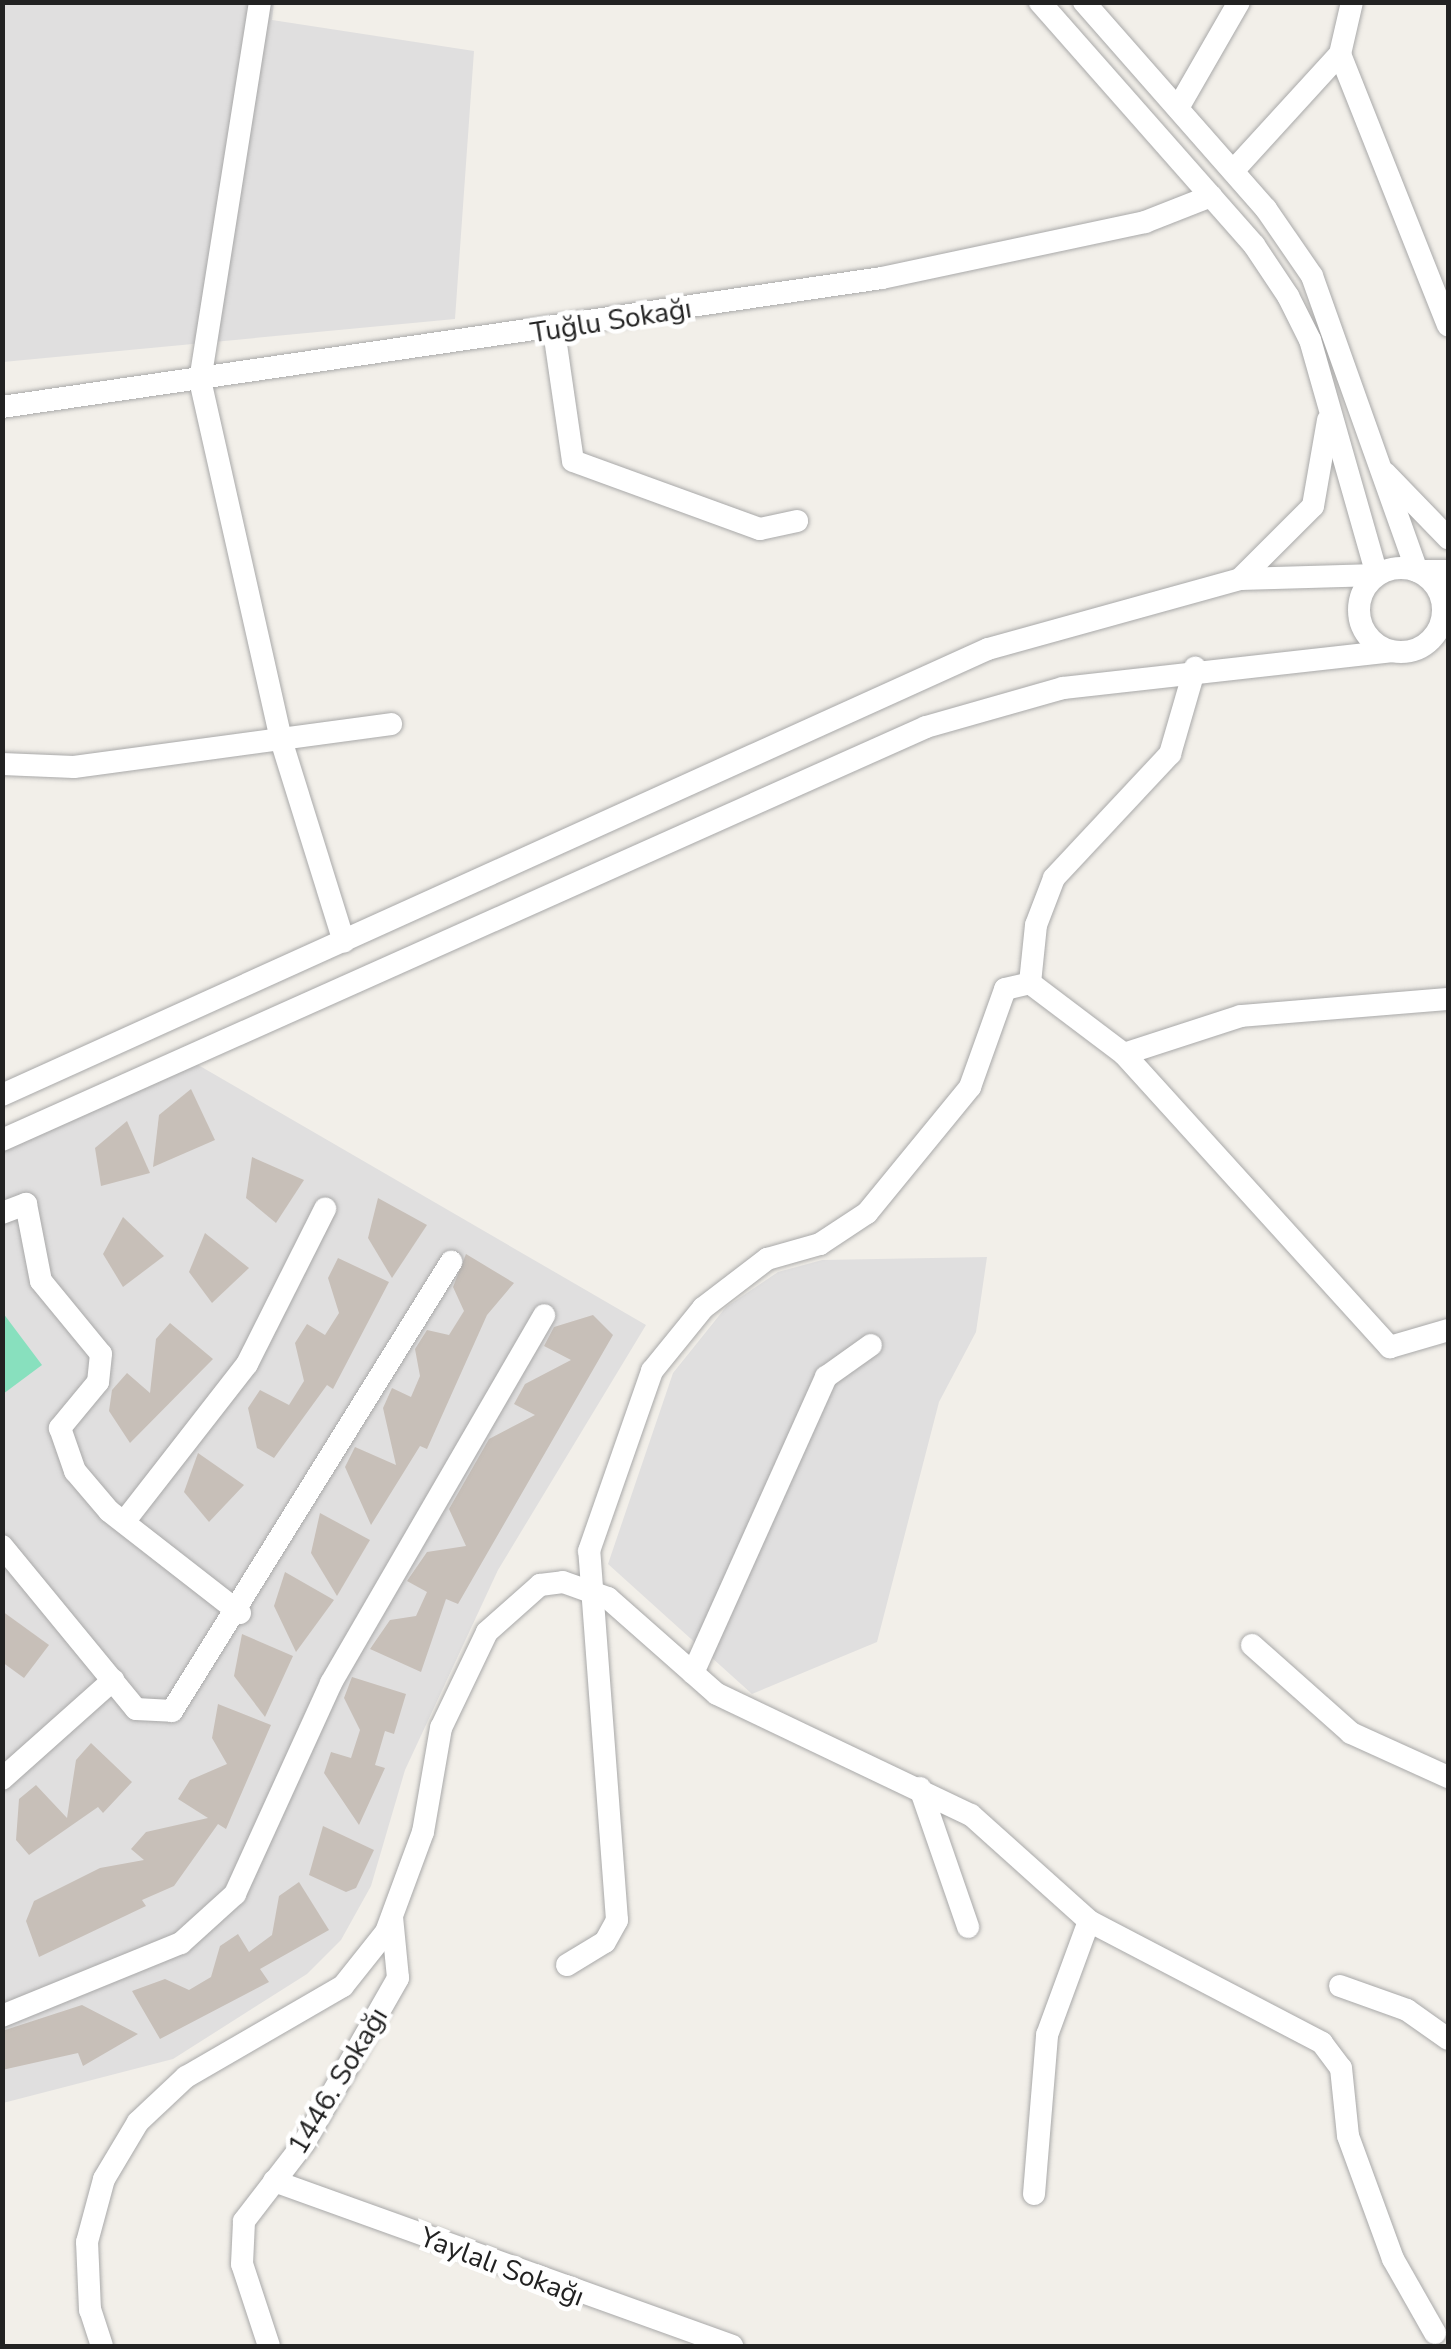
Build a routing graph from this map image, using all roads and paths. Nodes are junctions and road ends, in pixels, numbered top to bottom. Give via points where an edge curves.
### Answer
1 (260, 2) edge
2 (1040, 2) edge
3 (1084, 2) edge
4 (1239, 2) edge
5 (1352, 2) edge
6 (1340, 54) junction
7 (1178, 108) junction
8 (1234, 172) junction
9 (1211, 196) junction
10 (1448, 325) edge
11 (554, 330) junction
12 (200, 380) junction
13 (2, 406) edge
14 (1329, 406) junction
15 (1373, 458) junction
16 (797, 521) dead end
17 (1448, 538) edge
18 (1417, 570) junction
19 (1448, 571) edge
20 (1377, 575) junction
21 (1240, 579) junction
22 (1448, 644) edge
23 (1419, 649) junction
24 (1391, 652) junction
25 (1194, 668) junction
26 (391, 724) dead end
27 (282, 742) junction
28 (2, 764) edge
29 (344, 942) junction
30 (1030, 982) junction
31 (1448, 999) edge
32 (1124, 1054) junction
33 (2, 1095) edge
34 (2, 1140) edge
35 (326, 1209) dead end
36 (2, 1212) edge
37 (452, 1262) dead end
38 (544, 1315) dead end
39 (1448, 1330) edge
40 (871, 1345) dead end
41 (124, 1522) junction
42 (2, 1546) edge
43 (589, 1586) junction
44 (240, 1613) junction
45 (1252, 1645) dead end
46 (693, 1673) junction
47 (113, 1680) junction
48 (1448, 1777) edge
49 (2, 1779) edge
50 (920, 1788) junction
51 (392, 1917) junction
52 (1090, 1921) junction
53 (968, 1927) dead end
54 (567, 1966) dead end
55 (1340, 1986) dead end
56 (2, 2016) edge
57 (1448, 2039) edge
58 (274, 2181) junction
59 (1034, 2194) dead end
60 (1439, 2337) edge
61 (102, 2346) edge
62 (269, 2346) edge
63 (732, 2346) edge

1 - 12 street
2 - 9 street
3 - 7 street
4 - 7 street
5 - 6 street
6 - 8 street
6 - 10 street
7 - 8 street
8 - 15 street via 1312,276 1339,333
9 - 11 street, Tuğlu Sokağı via 1145,222 982,258
9 - 14 street via 1288,296
11 - 12 street, Tuğlu Sokağı
11 - 16 street via 573,461 760,529
12 - 13 street, Tuğlu Sokağı
12 - 27 street
14 - 20 street
14 - 21 street via 1312,506 1292,537
15 - 17 street
15 - 18 street
18 - 19 street
18 - 20 street
18 - 23 street via 1438,589 1443,616
20 - 21 street
20 - 24 street via 1358,611 1368,637
21 - 29 street via 1089,614 945,665
22 - 23 street
23 - 24 street
24 - 25 street
25 - 30 street via 1170,754 1054,878
25 - 34 street via 1030,695 926,728
26 - 27 street
27 - 28 street via 74,766
27 - 29 street
29 - 33 street
30 - 32 street
30 - 43 street via 1005,989 970,1087 866,1214 820,1244 767,1259 703,1308 652,1371 589,1550
31 - 32 street via 1240,1016
32 - 39 street via 1390,1347
35 - 41 street via 247,1364
36 - 41 street via 26,1204 41,1281 101,1354 98,1382 64,1414 60,1437 84,1484
37 - 44 street
38 - 56 street via 332,1683 235,1894 166,1951
40 - 46 street via 826,1377
41 - 44 street
42 - 47 street
43 - 46 street
43 - 51 street via 540,1585 487,1632 441,1728 423,1832
43 - 54 street via 618,1907 604,1942
44 - 47 street via 172,1711 136,1709
45 - 48 street via 1351,1733
46 - 50 street via 717,1694
47 - 49 street
50 - 52 street via 971,1815
50 - 53 street
51 - 58 street, 1446. Sokağı via 398,1978
51 - 61 street via 343,1986 186,2077 138,2122 104,2179 87,2242 90,2310
52 - 59 street via 1047,2036
52 - 60 street via 1333,2054 1366,2187
55 - 57 street via 1408,2010
58 - 62 street, 1446. Sokağı via 254,2202 240,2242
58 - 63 street, Yaylalı Sokağı

